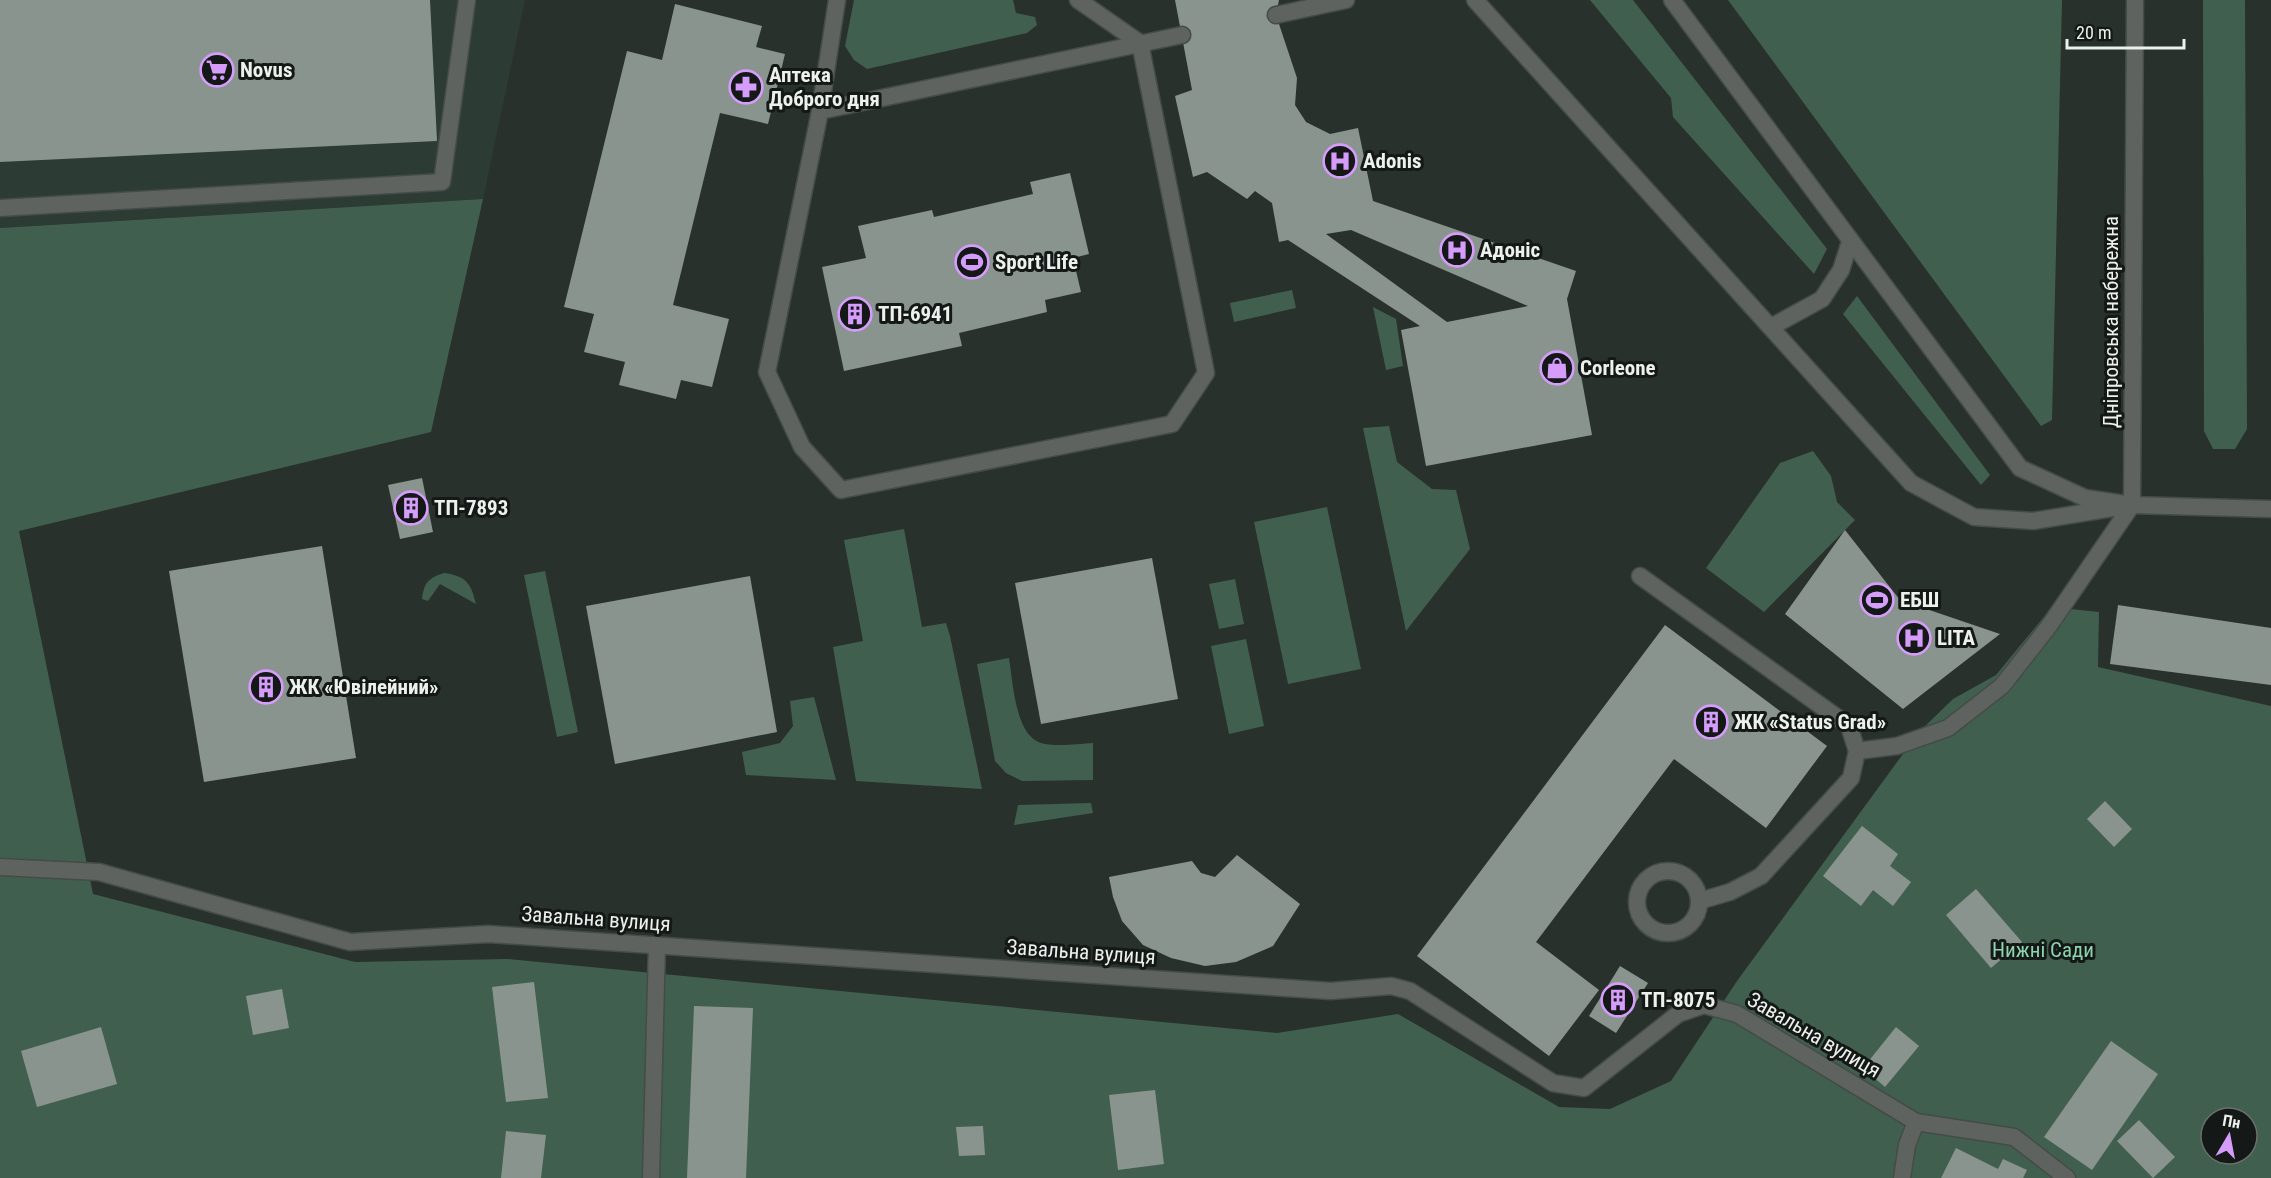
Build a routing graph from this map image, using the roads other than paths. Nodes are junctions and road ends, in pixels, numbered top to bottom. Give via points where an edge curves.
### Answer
1 (467, 0) edge
2 (837, 0) edge
3 (1078, 0) edge
4 (1346, 0) edge
5 (1475, 0) edge
6 (1672, 0) edge
7 (2135, 0) edge
8 (1276, 15) dead end
9 (1182, 35) dead end
10 (1140, 43) junction
11 (820, 111) junction
12 (0, 208) edge
13 (1850, 242) junction
14 (1771, 327) junction
15 (2132, 505) junction
16 (2271, 509) edge
17 (1640, 576) dead end
18 (1857, 752) junction
19 (0, 867) edge
20 (1699, 901) dead end
21 (657, 945) junction
22 (1916, 1122) junction
23 (651, 1178) edge
24 (1902, 1178) edge
25 (2067, 1178) edge

1 - 12 street via 442,182
2 - 11 street
3 - 10 street
4 - 8 street
5 - 14 street
6 - 13 street
7 - 15 street, Дніпровська набережна
9 - 10 street
10 - 11 street
10 - 11 street via 1206,373 1172,424 841,490 802,447 767,372
13 - 14 street via 1841,270 1822,299
13 - 15 street via 2020,468 2085,498
14 - 15 street via 1911,483 1974,517 2033,521
15 - 16 street
15 - 18 street via 2049,626 2002,686 1948,728 1897,746
17 - 18 street via 1848,726
18 - 20 street via 1851,778 1761,876 1730,892
19 - 21 street, Завальна вулиця via 99,872 350,942 488,934
21 - 22 street, Завальна вулиця via 1331,991 1391,986 1410,991 1553,1083 1584,1088 1678,1014 1704,1005 1737,1014
21 - 23 street
22 - 24 street
22 - 25 street, Завальна вулиця via 2014,1137

